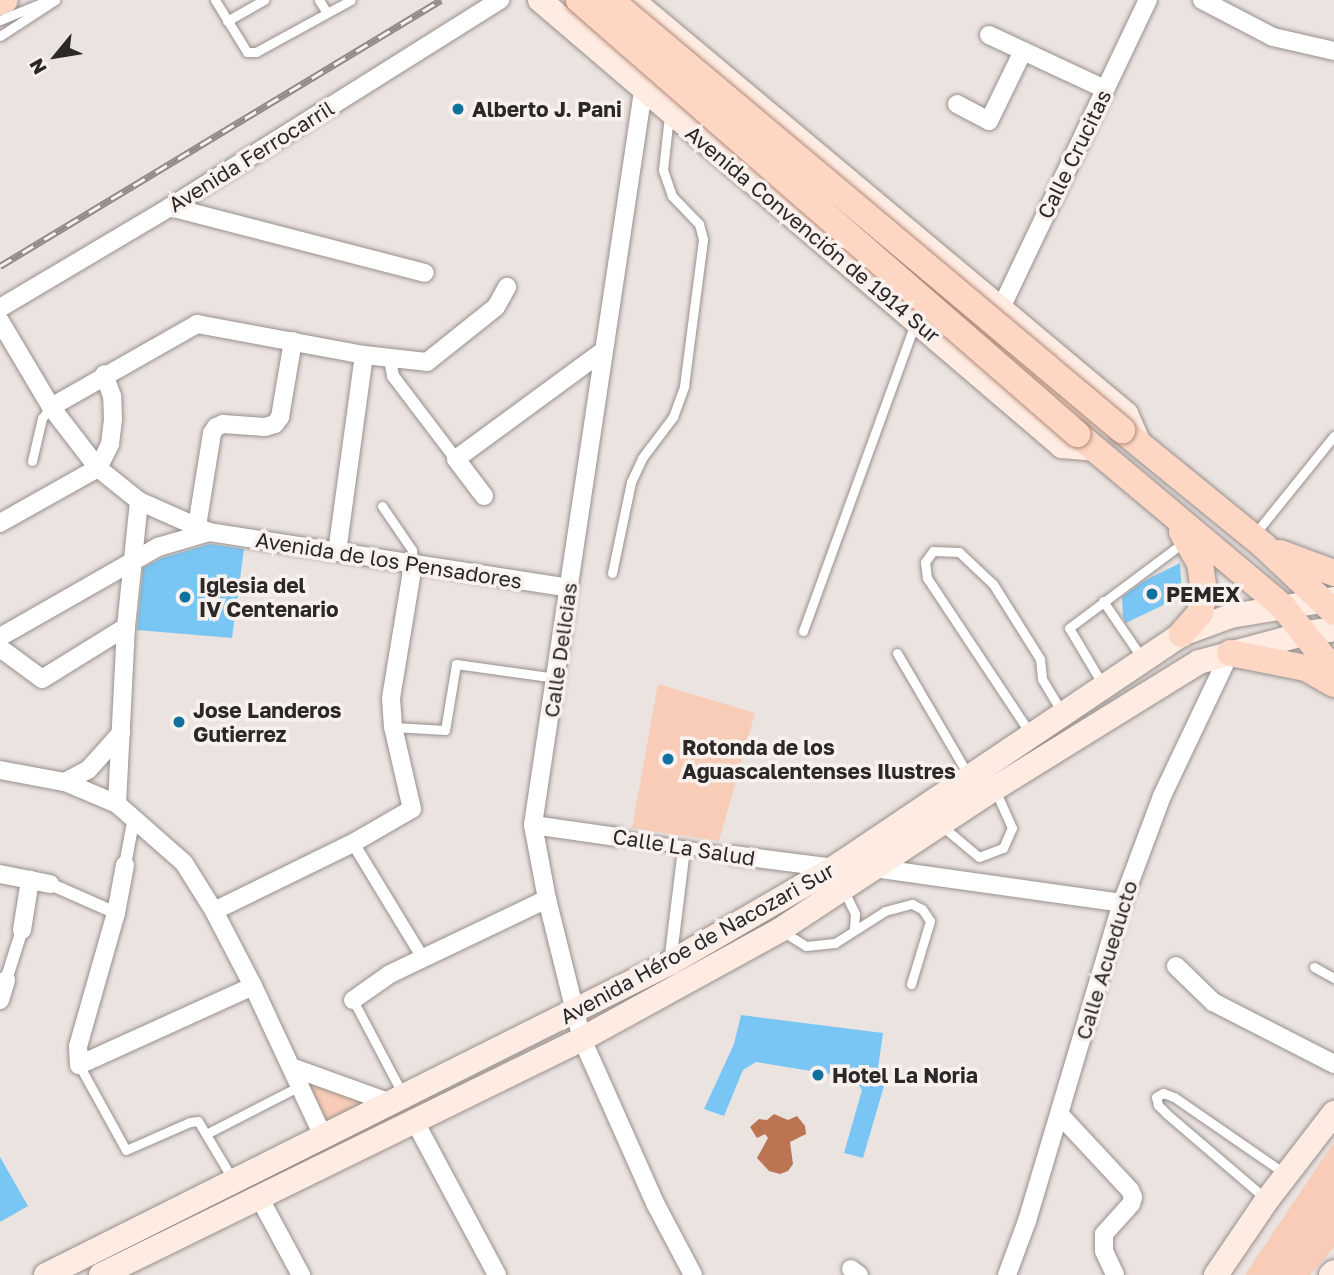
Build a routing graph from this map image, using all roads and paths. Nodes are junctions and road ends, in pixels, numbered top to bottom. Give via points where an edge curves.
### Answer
1 (5, 0) edge
2 (49, 0) edge
3 (55, 0) edge
4 (215, 0) edge
5 (264, 0) edge
6 (319, 0) edge
7 (351, 0) edge
8 (499, 0) edge
9 (540, 0) edge
10 (579, 0) edge
11 (608, 0) edge
12 (632, 0) edge
13 (1148, 0) edge
14 (1202, 0) edge
15 (0, 2) edge
16 (658, 10) edge
17 (327, 13) junction
18 (0, 20) edge
19 (227, 21) junction
20 (989, 35) dead end
21 (0, 36) edge
22 (589, 43) junction
23 (1023, 51) junction
24 (1334, 51) edge
25 (643, 88) junction
26 (1105, 89) junction
27 (957, 104) dead end
28 (669, 111) junction
29 (170, 207) junction
30 (425, 273) dead end
31 (508, 286) dead end
32 (0, 308) edge
33 (1001, 308) junction
34 (0, 321) edge
35 (916, 321) junction
36 (293, 341) junction
37 (603, 351) junction
38 (363, 355) junction
39 (390, 359) junction
40 (104, 374) junction
41 (51, 407) junction
42 (1334, 436) edge
43 (1131, 437) junction
44 (1086, 442) junction
45 (456, 459) junction
46 (32, 461) dead end
47 (98, 468) junction
48 (484, 496) dead end
49 (139, 501) junction
50 (382, 506) dead end
51 (0, 523) edge
52 (203, 529) junction
53 (1190, 536) junction
54 (1258, 542) junction
55 (337, 552) junction
56 (132, 562) junction
57 (412, 565) junction
58 (612, 573) dead end
59 (1334, 573) edge
60 (569, 588) junction
61 (1103, 601) junction
62 (1331, 604) edge
63 (1283, 607) junction
64 (126, 627) junction
65 (1334, 629) edge
66 (803, 631) dead end
67 (1307, 633) junction
68 (1182, 634) junction
69 (0, 637) edge
70 (0, 648) edge
71 (897, 653) dead end
72 (1230, 653) junction
73 (1143, 660) junction
74 (1334, 671) edge
75 (556, 678) junction
76 (1334, 684) edge
77 (1104, 687) junction
78 (1063, 714) junction
79 (393, 727) junction
80 (121, 733) junction
81 (1032, 735) junction
82 (0, 770) edge
83 (970, 777) junction
84 (65, 782) junction
85 (994, 789) junction
86 (117, 804) junction
87 (134, 817) junction
88 (533, 825) junction
89 (941, 825) junction
90 (617, 837) joint
91 (353, 843) junction
92 (684, 849) junction
93 (733, 855) joint
94 (125, 865) joint
95 (874, 868) junction
96 (0, 874) edge
97 (838, 878) junction
98 (30, 880) junction
99 (50, 884) joint
100 (547, 899) junction
101 (1122, 903) junction
102 (214, 911) junction
103 (116, 913) junction
104 (854, 929) junction
105 (22, 930) joint
106 (780, 930) junction
107 (423, 958) junction
108 (670, 963) junction
109 (1176, 966) dead end
110 (1314, 967) dead end
111 (1334, 978) edge
112 (6, 980) joint
113 (911, 984) dead end
114 (253, 986) junction
115 (0, 1000) edge
116 (353, 1000) joint
117 (574, 1013) junction
118 (582, 1038) junction
119 (1334, 1064) edge
120 (79, 1065) junction
121 (291, 1067) junction
122 (300, 1086) junction
123 (397, 1100) junction
124 (1334, 1112) edge
125 (1060, 1115) junction
126 (414, 1120) junction
127 (208, 1133) junction
128 (324, 1138) junction
129 (1286, 1174) junction
130 (234, 1182) junction
131 (259, 1197) junction
132 (1267, 1200) junction
133 (46, 1275) edge
134 (101, 1275) edge
135 (302, 1275) edge
136 (497, 1275) edge
137 (693, 1275) edge
138 (1007, 1275) edge
139 (1115, 1275) edge
140 (1216, 1275) edge

1 - 15 main road
2 - 18 lane
3 - 21 lane
4 - 19 lane
5 - 19 lane
6 - 17 lane
7 - 17 lane
8 - 29 street, Avenida Ferrocarril
9 - 22 main road, Avenida Convención de 1914 Sur
10 - 44 main road, Avenida Convención de 1914 Sur, bridge
11 - 22 main road via 597,6 587,22
11 - 43 main road, bridge
12 - 16 main road
13 - 26 street, Calle Crucitas
14 - 24 street via 1273,37
16 - 25 street, Calle Delicias
16 - 33 main road
17 - 19 lane via 247,52
20 - 23 street
22 - 25 main road, Avenida Convención de 1914 Sur
23 - 26 street
23 - 27 street via 989,121
25 - 28 main road, Avenida Convención de 1914 Sur
25 - 37 street, Calle Delicias
26 - 33 street, Calle Crucitas
28 - 35 main road, Avenida Convención de 1914 Sur
28 - 58 lane via 663,170 672,196 699,224 703,239 684,386 673,417 642,458 631,482
29 - 30 street
29 - 32 street, Avenida Ferrocarril
31 - 39 street via 496,307 427,362
33 - 43 main road via 1126,414
34 - 41 street, Avenida de los Pensadores
35 - 44 main road, Avenida Convención de 1914 Sur via 1062,446
35 - 66 lane
36 - 38 street
36 - 40 street via 197,324
36 - 52 street via 275,424 223,424 212,433
37 - 45 street
37 - 60 street, Calle Delicias
38 - 39 street
38 - 55 street
39 - 45 street via 393,376
40 - 41 street
40 - 47 street via 113,396 113,419 110,444
41 - 46 lane via 42,418
41 - 47 street, Avenida de los Pensadores
42 - 54 lane
43 - 54 main road
44 - 53 main road, Avenida Convención de 1914 Sur via 1170,512
45 - 48 street
47 - 49 street, Avenida de los Pensadores
47 - 51 street
49 - 52 street, Avenida de los Pensadores
49 - 56 street
50 - 57 lane via 412,550
52 - 55 street, Avenida de los Pensadores
52 - 56 street, Avenida de los Pensadores
53 - 61 lane
53 - 63 main road
53 - 68 main road via 1204,590 1200,613
54 - 59 main road
54 - 62 main road
55 - 57 street, Avenida de los Pensadores
56 - 64 street
56 - 69 street, Avenida de los Pensadores
57 - 60 street, Avenida de los Pensadores
57 - 79 street via 391,698
60 - 75 street, Calle Delicias
61 - 73 lane
61 - 77 lane via 1069,628
62 - 63 main road, Avenida Héroe de Nacozari Sur
63 - 67 main road
63 - 68 main road, Avenida Héroe de Nacozari Sur via 1231,616
64 - 70 street via 42,679
64 - 80 street
65 - 67 main road, Avenida Héroe de Nacozari Sur
67 - 72 main road, Avenida Héroe de Nacozari Sur
67 - 74 main road
68 - 73 main road, Avenida Héroe de Nacozari Sur
71 - 83 lane
72 - 76 main road via 1306,668
72 - 85 main road, Avenida Héroe de Nacozari Sur via 1199,662
72 - 101 street, Calle Acueducto via 1162,796
73 - 77 main road, Avenida Héroe de Nacozari Sur
75 - 79 lane via 456,664 445,730
75 - 88 street, Calle Delicias
77 - 78 main road, Avenida Héroe de Nacozari Sur
78 - 81 main road, Avenida Héroe de Nacozari Sur
78 - 81 lane via 1042,679 1040,659 993,584 958,552 933,551 925,562 927,578
79 - 91 street via 412,808
80 - 84 street via 88,770
80 - 86 street
81 - 83 main road, Avenida Héroe de Nacozari Sur
82 - 84 street
83 - 97 main road, Avenida Héroe de Nacozari Sur
84 - 86 street
85 - 89 main road, Avenida Héroe de Nacozari Sur
85 - 89 lane via 1012,828 1003,849 979,857
86 - 87 street
87 - 94 street
87 - 102 street via 184,863
88 - 90 street, Calle La Salud
88 - 100 street, Calle Delicias
89 - 95 main road, Avenida Héroe de Nacozari Sur
90 - 92 street, Calle La Salud
91 - 102 street
91 - 107 street
92 - 93 street, Calle La Salud
92 - 108 street
93 - 97 street, Calle La Salud
94 - 103 street
95 - 97 main road, Avenida Héroe de Nacozari Sur
95 - 101 street
96 - 98 street
97 - 104 lane via 855,914
97 - 106 main road, Avenida Héroe de Nacozari Sur
97 - 108 main road, Avenida Héroe de Nacozari Sur
98 - 99 street
98 - 105 street
99 - 103 street
100 - 107 street
100 - 117 street, Calle Delicias
101 - 125 street, Calle Acueducto
102 - 114 street
103 - 120 street via 78,1046
104 - 106 lane via 835,943 806,946
104 - 113 lane via 901,906 912,904 922,909 930,921
105 - 112 street
106 - 118 main road, Avenida Héroe de Nacozari Sur
107 - 116 street
108 - 117 main road, Avenida Héroe de Nacozari Sur
109 - 119 street via 1213,1002
110 - 111 lane
112 - 115 street
114 - 120 street
114 - 121 street
116 - 123 lane
117 - 118 street, Calle Delicias
117 - 123 main road, Avenida Héroe de Nacozari Sur
118 - 126 main road, Avenida Héroe de Nacozari Sur
118 - 137 street, Calle Delicias via 656,1205
120 - 127 lane via 126,1150 190,1122 198,1122
121 - 122 street
121 - 123 street
122 - 127 lane
122 - 128 street
123 - 128 main road, Avenida Héroe de Nacozari Sur
124 - 129 main road
125 - 138 street, Calle Acueducto
125 - 139 street via 1133,1197 1104,1234 1104,1251
126 - 131 main road, Avenida Héroe de Nacozari Sur
126 - 136 street
127 - 130 lane
128 - 130 main road, Avenida Héroe de Nacozari Sur
129 - 132 main road
129 - 132 lane via 1174,1097 1163,1093 1156,1097 1167,1114
130 - 133 main road, Avenida Héroe de Nacozari Sur
131 - 134 main road, Avenida Héroe de Nacozari Sur
131 - 135 street
132 - 140 main road

